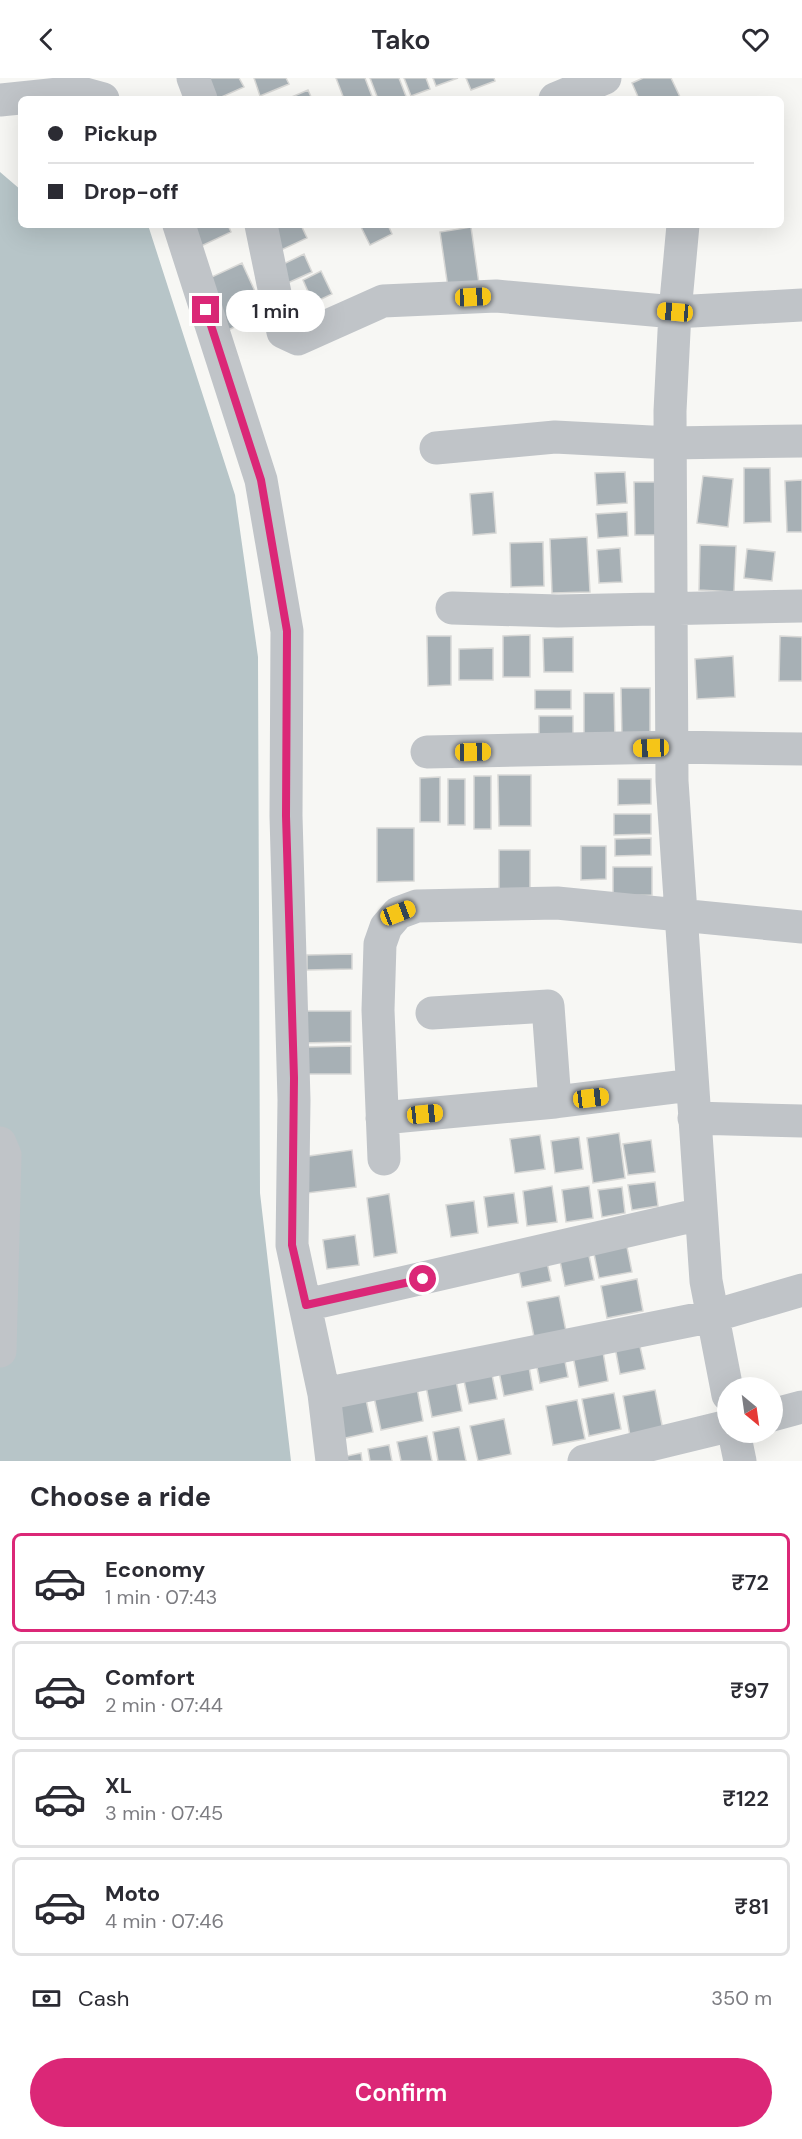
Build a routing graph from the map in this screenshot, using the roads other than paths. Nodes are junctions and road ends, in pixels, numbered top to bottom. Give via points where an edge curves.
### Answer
1 (193, 78) edge
2 (605, 78) edge
3 (39, 96) edge
4 (92, 96) edge
5 (200, 96) edge
6 (562, 96) edge
7 (18, 98) edge
8 (0, 100) edge
9 (180, 228) edge
10 (262, 228) edge
11 (683, 228) edge
12 (802, 305) edge
13 (675, 312) junction
14 (802, 441) edge
15 (670, 443) junction
16 (436, 448) dead end
17 (802, 606) edge
18 (452, 608) dead end
19 (672, 609) junction
20 (672, 747) junction
21 (802, 749) edge
22 (427, 752) dead end
23 (681, 917) junction
24 (802, 927) edge
25 (432, 1013) dead end
26 (692, 1085) junction
27 (555, 1102) junction
28 (382, 1118) junction
29 (694, 1118) junction
30 (802, 1121) edge
31 (0, 1143) edge
32 (384, 1159) dead end
33 (701, 1214) junction
34 (802, 1290) edge
35 (306, 1305) junction
36 (713, 1316) junction
37 (0, 1351) edge
38 (725, 1377) edge
39 (324, 1394) junction
40 (802, 1407) edge
41 (783, 1412) edge
42 (717, 1429) edge
43 (736, 1443) edge
44 (332, 1461) edge
45 (584, 1461) edge
46 (740, 1461) edge

1 - 5 street
2 - 6 street
3 - 4 street via 78,92
7 - 8 street
9 - 35 street via 261,480 287,631 286,816 294,1100 292,1245
10 - 13 street via 283,332 298,339 383,301 496,296
11 - 13 street
12 - 13 street
13 - 15 street
14 - 15 street
15 - 16 street via 555,437
15 - 19 street
17 - 19 street
18 - 19 street
19 - 20 street
20 - 21 street
20 - 22 street
20 - 23 street
23 - 24 street
23 - 26 street
23 - 28 street via 557,903 417,906 398,913 386,927 380,944
25 - 27 street via 548,1006
26 - 27 street
26 - 29 street
27 - 28 street
28 - 32 street
29 - 30 street
29 - 33 street
31 - 37 street via 5,1155
33 - 35 street
33 - 36 street
34 - 36 street
35 - 39 street
36 - 38 street
36 - 39 street
39 - 44 street
40 - 41 street
42 - 45 street
43 - 46 street

